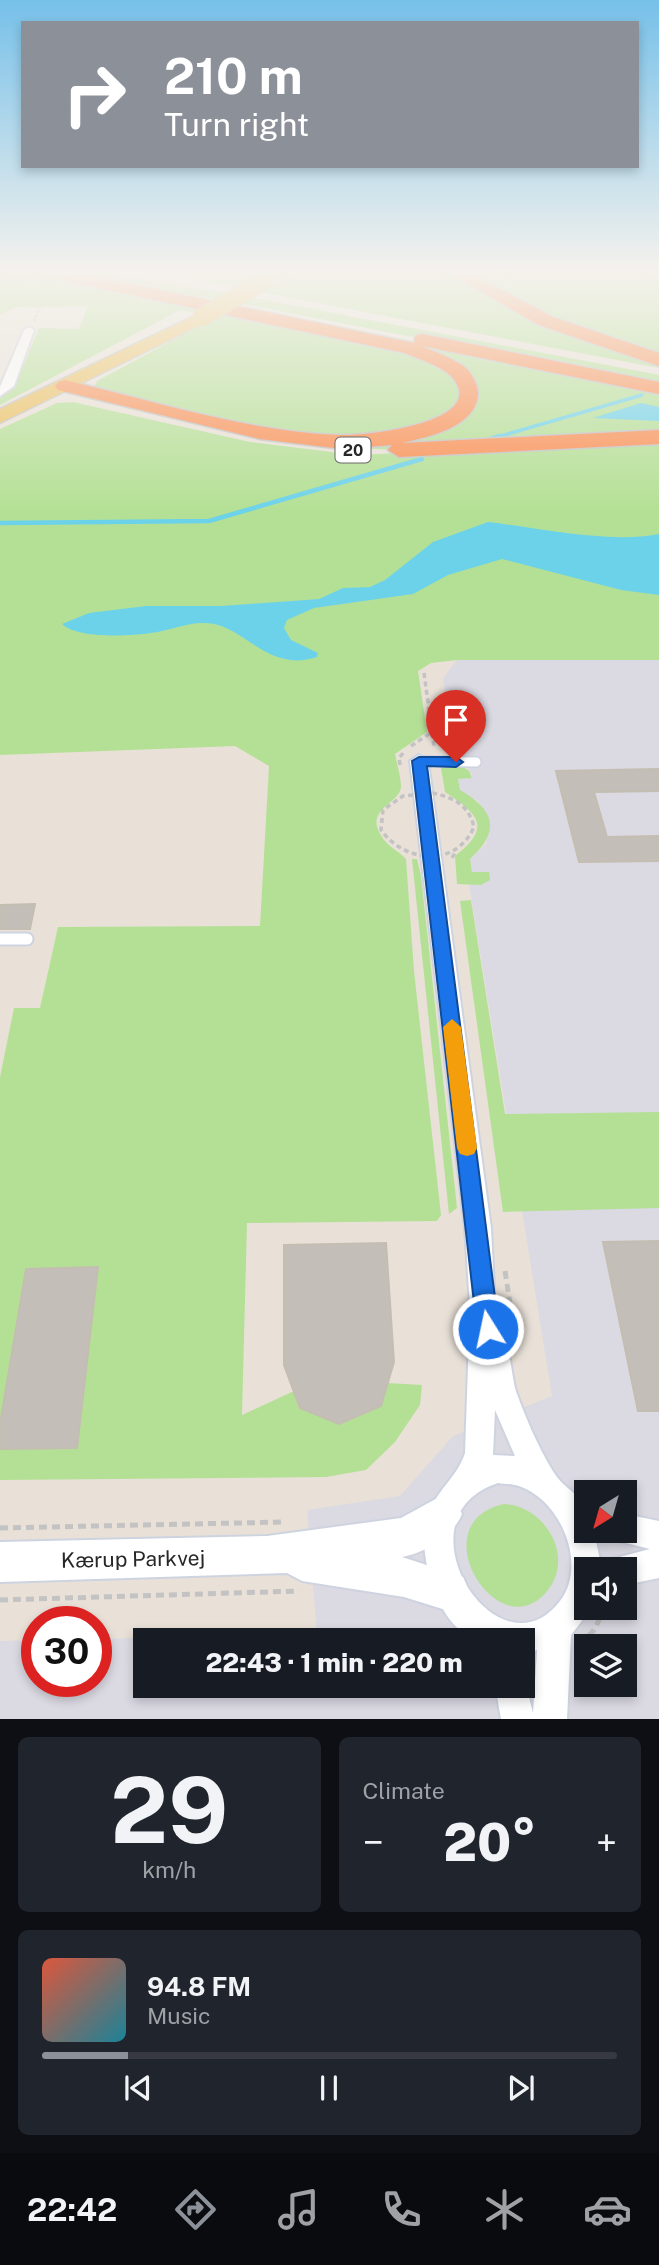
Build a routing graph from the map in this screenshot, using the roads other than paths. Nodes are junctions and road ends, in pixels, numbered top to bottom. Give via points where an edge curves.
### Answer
1 (21, 352) edge
2 (133, 352) edge
3 (420, 352) edge
4 (483, 352) edge
5 (555, 352) edge
6 (636, 352) edge
7 (659, 360) edge
8 (659, 373) edge
9 (659, 388) edge
10 (59, 390) junction
11 (0, 393) edge
12 (0, 417) edge
13 (659, 437) edge
14 (419, 761) joint
15 (476, 762) dead end
16 (0, 939) edge
17 (27, 939) dead end
18 (483, 1307) junction
19 (472, 1478) junction
20 (541, 1480) junction
21 (574, 1509) edge
22 (443, 1514) junction
23 (637, 1531) edge
24 (659, 1536) edge
25 (267, 1556) junction
26 (0, 1562) edge
27 (659, 1563) edge
28 (637, 1567) edge
29 (449, 1591) junction
30 (574, 1610) edge
31 (482, 1628) edge
32 (556, 1628) junction
33 (535, 1634) edge
34 (514, 1698) edge
35 (518, 1719) edge
36 (550, 1719) edge

1 - 11 street via 8,386
2 - 10 main road, bridge
3 - 10 highway, 20 via 457,370 467,384 467,399 455,416 428,430 395,438 342,442 260,432
4 - 9 highway
5 - 8 highway
6 - 7 highway
10 - 12 main road
10 - 13 highway, 20 via 273,441 343,450
14 - 15 lane
14 - 18 street via 478,1228
16 - 17 lane
18 - 19 street via 479,1453
18 - 20 street via 503,1395
19 - 20 street via 506,1470
19 - 22 street via 455,1493
20 - 21 street
22 - 25 street, Kærup Parkvej via 407,1537
22 - 29 street via 438,1553
23 - 24 street
25 - 26 street, Kærup Parkvej
25 - 29 street, Kærup Parkvej via 368,1570
27 - 28 street
29 - 31 street
30 - 32 street
32 - 33 street
32 - 36 street
34 - 35 street

